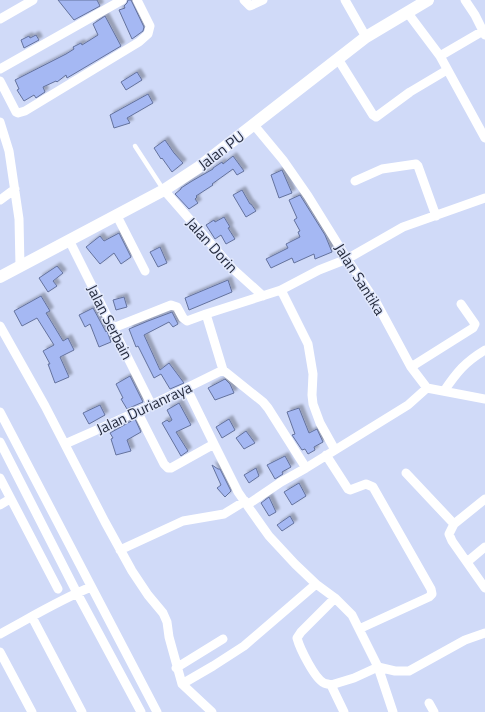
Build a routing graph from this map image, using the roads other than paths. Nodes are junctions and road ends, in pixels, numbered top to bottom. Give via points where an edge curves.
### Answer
1 (33, 0) edge
2 (122, 0) edge
3 (138, 0) edge
4 (244, 0) edge
5 (263, 0) edge
6 (346, 0) edge
7 (428, 0) edge
8 (465, 0) edge
9 (407, 12) junction
10 (0, 19) edge
11 (484, 34) edge
12 (366, 37) junction
13 (440, 56) junction
14 (338, 59) junction
15 (0, 69) edge
16 (447, 70) junction
17 (0, 82) edge
18 (0, 122) edge
19 (254, 125) junction
20 (485, 138) edge
21 (135, 146) dead end
22 (355, 181) dead end
23 (15, 189) junction
24 (164, 190) junction
25 (485, 198) edge
26 (0, 200) edge
27 (116, 216) junction
28 (436, 216) junction
29 (69, 240) junction
30 (348, 259) junction
31 (20, 266) junction
32 (145, 271) dead end
33 (0, 277) edge
34 (281, 290) junction
35 (263, 296) junction
36 (462, 304) dead end
37 (206, 314) junction
38 (0, 326) edge
39 (113, 328) junction
40 (485, 350) edge
41 (411, 367) junction
42 (223, 370) junction
43 (187, 388) junction
44 (427, 388) junction
45 (444, 391) junction
46 (485, 399) edge
47 (151, 404) junction
48 (137, 411) junction
49 (0, 412) edge
50 (0, 442) edge
51 (65, 444) junction
52 (214, 444) junction
53 (335, 450) junction
54 (326, 455) junction
55 (306, 468) junction
56 (406, 473) dead end
57 (0, 478) edge
58 (10, 498) junction
59 (485, 499) edge
60 (246, 503) junction
61 (0, 506) edge
62 (454, 524) junction
63 (485, 547) edge
64 (120, 550) junction
65 (467, 562) junction
66 (316, 584) junction
67 (91, 587) junction
68 (485, 588) edge
69 (58, 589) dead end
70 (77, 592) junction
71 (335, 598) junction
72 (32, 617) junction
73 (359, 629) junction
74 (485, 633) edge
75 (0, 634) edge
76 (223, 640) dead end
77 (0, 652) edge
78 (378, 667) junction
79 (176, 668) junction
80 (182, 684) junction
81 (331, 685) junction
82 (429, 703) dead end
83 (391, 711) edge
84 (32, 712) edge
85 (82, 712) edge
86 (141, 712) edge
87 (157, 712) edge
88 (212, 712) edge
89 (344, 712) edge
90 (434, 712) edge

1 - 10 street
2 - 15 street
3 - 17 street via 150,26 148,34 139,42 25,111 16,112
4 - 5 street via 250,6
6 - 12 street
7 - 9 street, Jalan PU
8 - 11 street
9 - 12 street, Jalan PU
9 - 13 street
11 - 13 street
12 - 14 street, Jalan PU
13 - 16 street
14 - 16 street via 376,117 404,96
14 - 19 street, Jalan PU
16 - 20 street
18 - 23 street via 10,151
19 - 24 street, Jalan PU
19 - 30 street, Jalan Santika via 283,160
21 - 24 lane
22 - 28 street via 382,169 416,164
23 - 26 street
23 - 31 street via 19,219
24 - 27 street, Jalan PU
24 - 35 street, Jalan Dorin via 233,269
25 - 28 street
27 - 29 street, Jalan PU
27 - 32 street
28 - 30 street via 403,227
29 - 31 street, Jalan PU
29 - 39 street, Jalan Serbain
30 - 34 street via 319,270
30 - 41 street, Jalan Santika via 376,302
31 - 33 street, Jalan PU
34 - 35 street
34 - 53 street via 308,344 313,374 313,404
35 - 37 street
36 - 41 street via 475,324 473,328
37 - 39 street via 187,321 177,307 171,305
37 - 42 street
38 - 51 street
39 - 47 street, Jalan Serbain
40 - 45 street via 471,358
41 - 44 street, Jalan Santika
42 - 43 street, Jalan Durianraya
42 - 55 street via 263,402
43 - 47 street, Jalan Durianraya
43 - 52 street
44 - 45 street
44 - 53 street via 408,405
45 - 46 street
47 - 48 street, Jalan Durianraya
48 - 51 street, Jalan Durianraya
48 - 52 street via 168,468
49 - 67 street
50 - 70 street
51 - 64 street
52 - 60 street
53 - 54 street
54 - 55 street
54 - 73 street via 348,489 366,484 373,487 432,594
55 - 60 street
56 - 62 street
57 - 58 street
58 - 61 street
58 - 69 street
59 - 62 street
60 - 64 street via 224,514 183,521
60 - 66 street via 269,536
62 - 65 street via 449,534
63 - 65 street
64 - 79 street via 148,595 163,613
65 - 68 street
66 - 71 street
66 - 80 street via 244,646
67 - 70 street
67 - 87 street
70 - 72 street
70 - 86 street
71 - 73 street via 352,615
71 - 81 street via 297,638 318,678
72 - 75 street
72 - 85 street
73 - 78 street
74 - 78 street via 465,640 409,671
76 - 79 street
77 - 84 street
78 - 81 street
78 - 83 street
79 - 80 street
80 - 88 street
81 - 89 street
82 - 90 street

